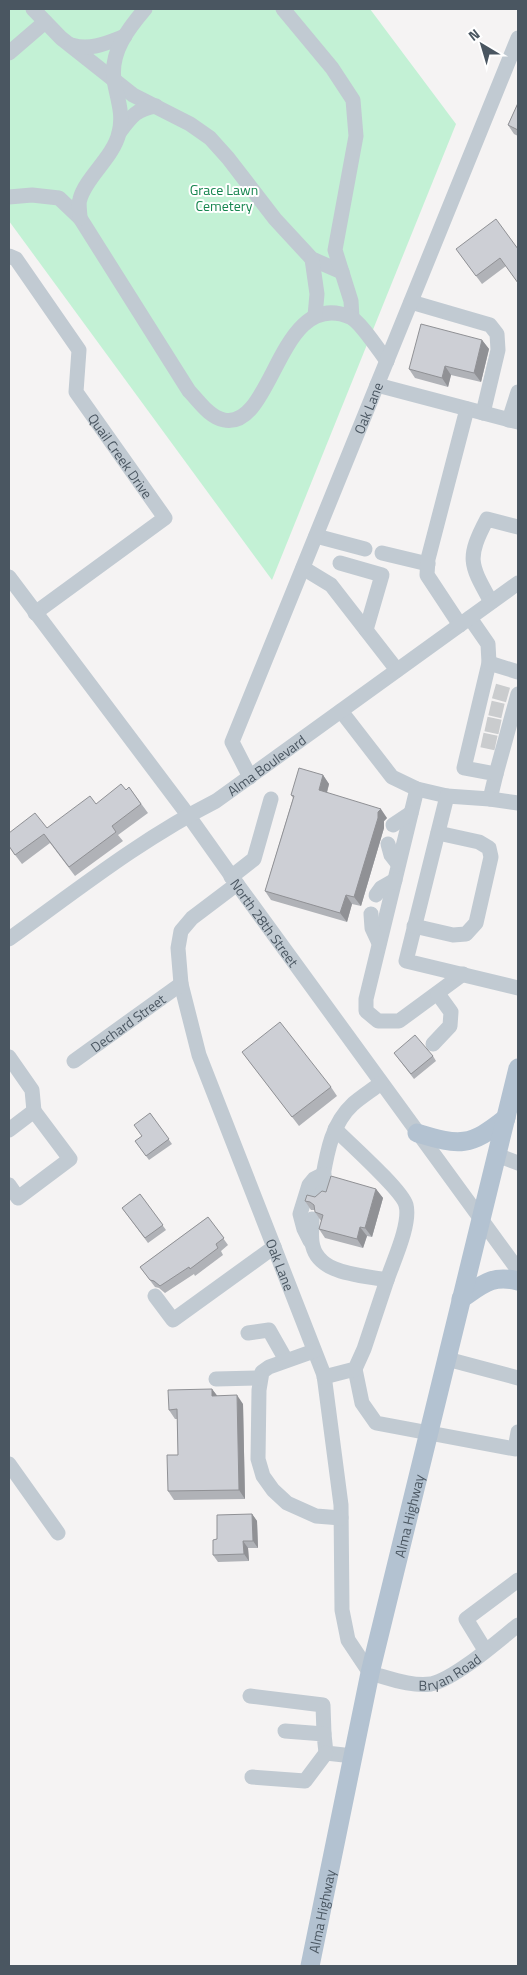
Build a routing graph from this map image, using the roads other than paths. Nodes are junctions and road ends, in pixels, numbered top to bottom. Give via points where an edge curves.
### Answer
1 (33, 9) edge
2 (145, 9) edge
3 (283, 9) edge
4 (45, 22) junction
5 (124, 36) junction
6 (518, 38) edge
7 (68, 44) junction
8 (9, 53) edge
9 (114, 79) junction
10 (156, 106) junction
11 (119, 133) junction
12 (9, 197) edge
13 (80, 218) junction
14 (9, 256) edge
15 (312, 259) junction
16 (342, 272) junction
17 (411, 302) junction
18 (315, 316) junction
19 (352, 318) junction
20 (387, 361) junction
21 (377, 385) junction
22 (518, 392) edge
23 (467, 409) junction
24 (483, 413) junction
25 (514, 421) edge
26 (518, 527) edge
27 (316, 536) junction
28 (347, 544) junction
29 (364, 549) dead end
30 (382, 554) dead end
31 (340, 563) junction
32 (428, 564) junction
33 (303, 568) junction
34 (9, 577) edge
35 (518, 583) edge
36 (331, 585) junction
37 (492, 602) junction
38 (35, 612) junction
39 (465, 621) junction
40 (366, 630) junction
41 (489, 664) junction
42 (397, 670) junction
43 (518, 672) edge
44 (504, 693) edge
45 (496, 709) junction
46 (341, 711) junction
47 (492, 725) junction
48 (488, 741) junction
49 (496, 774) junction
50 (250, 777) junction
51 (417, 789) junction
52 (447, 796) junction
53 (271, 799) dead end
54 (490, 799) junction
55 (518, 803) edge
56 (411, 812) junction
57 (188, 815) junction
58 (393, 825) dead end
59 (438, 833) junction
60 (388, 844) dead end
61 (398, 864) junction
62 (234, 880) junction
63 (395, 880) junction
64 (376, 895) dead end
65 (371, 914) dead end
66 (414, 926) junction
67 (9, 939) edge
68 (379, 943) junction
69 (463, 974) junction
70 (180, 984) junction
71 (518, 988) edge
72 (438, 994) junction
73 (433, 1044) dead end
74 (9, 1057) edge
75 (74, 1061) dead end
76 (518, 1068) edge
77 (381, 1084) junction
78 (34, 1111) junction
79 (506, 1118) junction
80 (335, 1129) junction
81 (9, 1130) edge
82 (417, 1133) junction
83 (497, 1155) junction
84 (518, 1163) edge
85 (324, 1174) junction
86 (9, 1185) edge
87 (319, 1197) edge
88 (312, 1219) edge
89 (481, 1220) junction
90 (312, 1244) junction
91 (274, 1247) junction
92 (518, 1270) edge
93 (387, 1280) junction
94 (518, 1281) edge
95 (156, 1296) dead end
96 (462, 1299) junction
97 (248, 1333) dead end
98 (314, 1351) junction
99 (447, 1359) junction
100 (286, 1360) junction
101 (355, 1369) junction
102 (324, 1377) junction
103 (260, 1378) junction
104 (518, 1378) edge
105 (216, 1379) dead end
106 (518, 1432) edge
107 (430, 1434) junction
108 (516, 1450) edge
109 (9, 1464) edge
110 (342, 1518) junction
111 (58, 1533) dead end
112 (518, 1580) edge
113 (518, 1625) edge
114 (486, 1650) junction
115 (370, 1673) junction
116 (250, 1696) dead end
117 (285, 1731) dead end
118 (324, 1734) junction
119 (326, 1753) junction
120 (353, 1756) junction
121 (252, 1776) dead end
122 (310, 1966) edge

1 - 4 street
2 - 5 street
3 - 16 street via 332,68 353,100 356,136 335,250
4 - 7 street
4 - 8 street
5 - 7 street via 83,49
5 - 9 street via 116,52
6 - 17 street, Oak Lane
7 - 9 street
9 - 10 street via 133,95
9 - 11 street via 121,104
10 - 11 street via 132,115
10 - 15 street via 210,138 275,219
11 - 13 street via 106,160 79,199
12 - 13 street via 59,198
13 - 18 street via 189,390 210,414 224,420 238,419 254,406 286,346
14 - 38 street, Quail Creek Drive via 16,259 79,350 76,392 165,518
15 - 16 street
15 - 18 street via 317,294
16 - 19 street via 351,301
17 - 20 street, Oak Lane
17 - 24 street via 490,325 498,334 498,350
18 - 19 street via 330,313
19 - 20 street
20 - 21 street, Oak Lane
21 - 23 street
21 - 27 street, Oak Lane
22 - 25 street
23 - 24 street
23 - 32 street
24 - 25 street
26 - 37 street via 487,519 476,541 471,561
27 - 28 street
27 - 33 street, Oak Lane
28 - 29 street
28 - 31 street
30 - 32 street
31 - 36 street
31 - 40 street via 382,575
32 - 39 street via 426,575
33 - 36 street
33 - 50 street, Oak Lane via 232,742
34 - 38 street, North 28th Street
35 - 37 street, Alma Boulevard
36 - 40 street
37 - 39 street, Alma Boulevard
38 - 57 street, North 28th Street
39 - 41 street via 488,644
39 - 42 street, Alma Boulevard
40 - 42 street
41 - 43 street
41 - 44 street
42 - 46 street, Alma Boulevard
44 - 45 street
44 - 45 street
45 - 47 street
45 - 47 street
46 - 50 street, Alma Boulevard
46 - 51 street via 392,777
47 - 48 street
47 - 48 street
48 - 49 street
48 - 49 street via 464,768
49 - 54 street
50 - 57 street, Alma Boulevard via 216,802
51 - 52 street
51 - 56 street
52 - 54 street
52 - 59 street
53 - 62 street, Oak Lane via 254,859
54 - 55 street
56 - 58 street
56 - 61 street
57 - 62 street, North 28th Street
57 - 67 street, Alma Boulevard via 144,842
59 - 66 street
59 - 66 street via 479,842 488,848 491,857 476,923 466,934 453,936
60 - 61 street
61 - 63 street
62 - 70 street, Oak Lane via 181,931 178,948
62 - 77 street, North 28th Street
63 - 64 street
63 - 68 street
65 - 68 street via 372,928
66 - 69 street via 406,960
68 - 72 street via 366,1011 378,1021 399,1021
69 - 71 street
69 - 72 street
70 - 75 street, Dechard Street
70 - 91 street, Oak Lane via 199,1055
72 - 73 street via 450,1012 450,1026
74 - 78 street via 32,1090
76 - 79 main road, Alma Highway
77 - 80 street via 353,1104
77 - 82 street, North 28th Street
78 - 81 street
78 - 86 street via 70,1159 18,1198
79 - 82 main road via 488,1133 468,1142 455,1143
79 - 83 main road, Alma Highway
80 - 85 street
80 - 93 street via 398,1192 406,1205 404,1230
82 - 89 street, North 28th Street
83 - 84 street
83 - 89 main road, Alma Highway
85 - 87 street
85 - 90 street via 309,1185 300,1214
88 - 90 street
89 - 92 street, North 28th Street
89 - 96 main road, Alma Highway
90 - 93 street via 318,1256 334,1270
91 - 95 street via 173,1320
91 - 98 street, Oak Lane
93 - 101 street
94 - 96 main road via 505,1278 487,1281
96 - 99 main road, Alma Highway
97 - 100 street via 269,1330
98 - 100 street
98 - 102 street, Oak Lane
99 - 104 street
99 - 107 main road, Alma Highway
100 - 103 street via 269,1367
101 - 102 street
101 - 107 street via 362,1403 376,1423
102 - 110 street, Oak Lane
103 - 105 street
103 - 110 street via 258,1459 263,1476 280,1497 301,1510 316,1516
106 - 108 street
107 - 108 street
107 - 115 main road, Alma Highway
109 - 111 street
110 - 115 street, Oak Lane via 342,1610 348,1640
112 - 114 street via 466,1619
113 - 114 street, Bryan Road
114 - 115 street, Bryan Road via 447,1679 430,1684 415,1684
115 - 120 main road, Alma Highway
116 - 118 street via 322,1705
117 - 118 street
118 - 119 street
119 - 120 street
119 - 121 street via 305,1781
120 - 122 main road, Alma Highway

